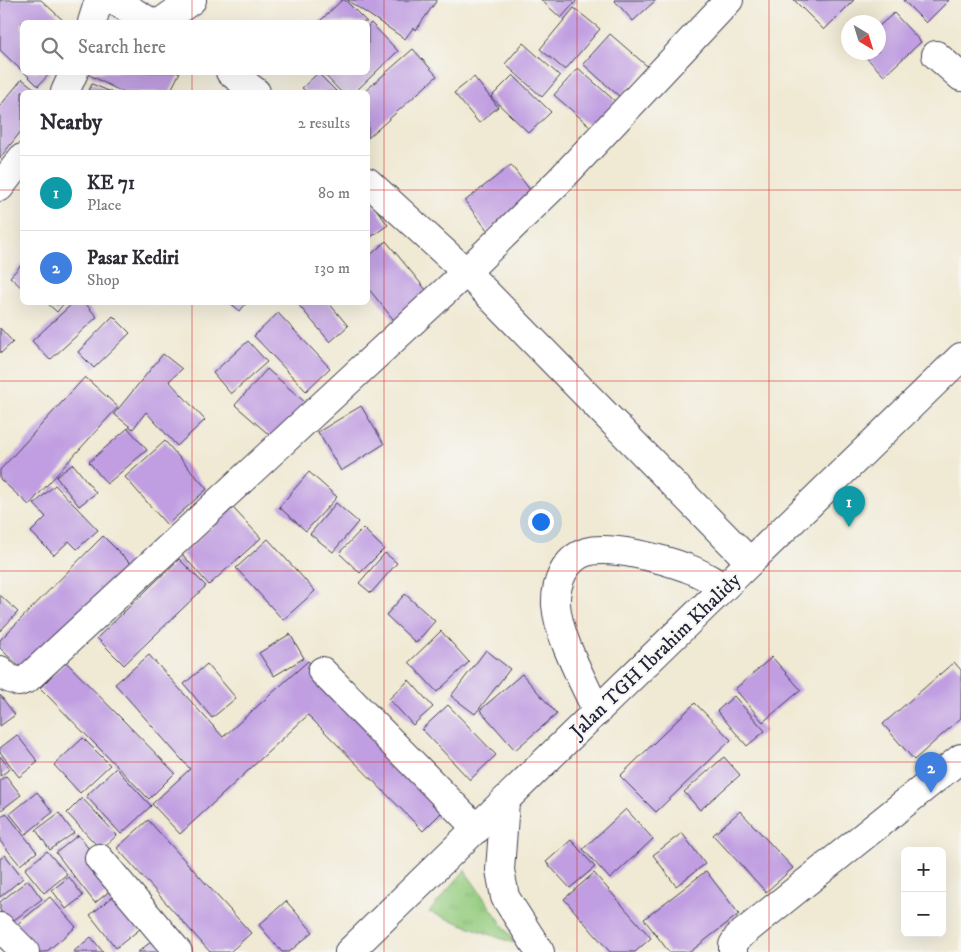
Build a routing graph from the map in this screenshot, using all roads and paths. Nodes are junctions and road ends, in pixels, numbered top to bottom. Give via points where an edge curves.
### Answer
1 (99, 0) edge
2 (113, 0) edge
3 (192, 0) edge
4 (729, 0) edge
5 (93, 20) edge
6 (148, 20) edge
7 (164, 20) edge
8 (936, 55) dead end
9 (73, 75) edge
10 (234, 75) edge
11 (961, 77) edge
12 (66, 90) edge
13 (253, 90) edge
14 (20, 161) edge
15 (370, 184) edge
16 (0, 187) edge
17 (466, 272) junction
18 (961, 357) edge
19 (750, 562) junction
20 (724, 587) junction
21 (0, 670) edge
22 (322, 671) dead end
23 (597, 712) junction
24 (961, 758) edge
25 (505, 802) junction
26 (477, 829) junction
27 (99, 858) dead end
28 (0, 927) edge
29 (25, 952) edge
30 (178, 952) edge
31 (349, 952) edge
32 (540, 952) edge
33 (732, 952) edge

1 - 5 street
2 - 6 street
3 - 7 street
4 - 17 street via 558,182
8 - 11 street
9 - 12 street
10 - 13 street
14 - 16 street
15 - 17 street
17 - 19 street
17 - 21 street via 27,679 19,682
18 - 19 street, Jalan TGH Ibrahim Khalidy
19 - 20 street, Jalan TGH Ibrahim Khalidy
20 - 23 street, Jalan TGH Ibrahim Khalidy
20 - 23 street via 688,568 621,551 586,552 572,561 558,582 556,605 560,626
22 - 26 street
23 - 25 street, Jalan TGH Ibrahim Khalidy
24 - 33 street via 738,937 732,945
25 - 26 street, Jalan TGH Ibrahim Khalidy
25 - 32 street via 500,870 506,896
26 - 31 street, Jalan TGH Ibrahim Khalidy
27 - 30 street
28 - 29 street

